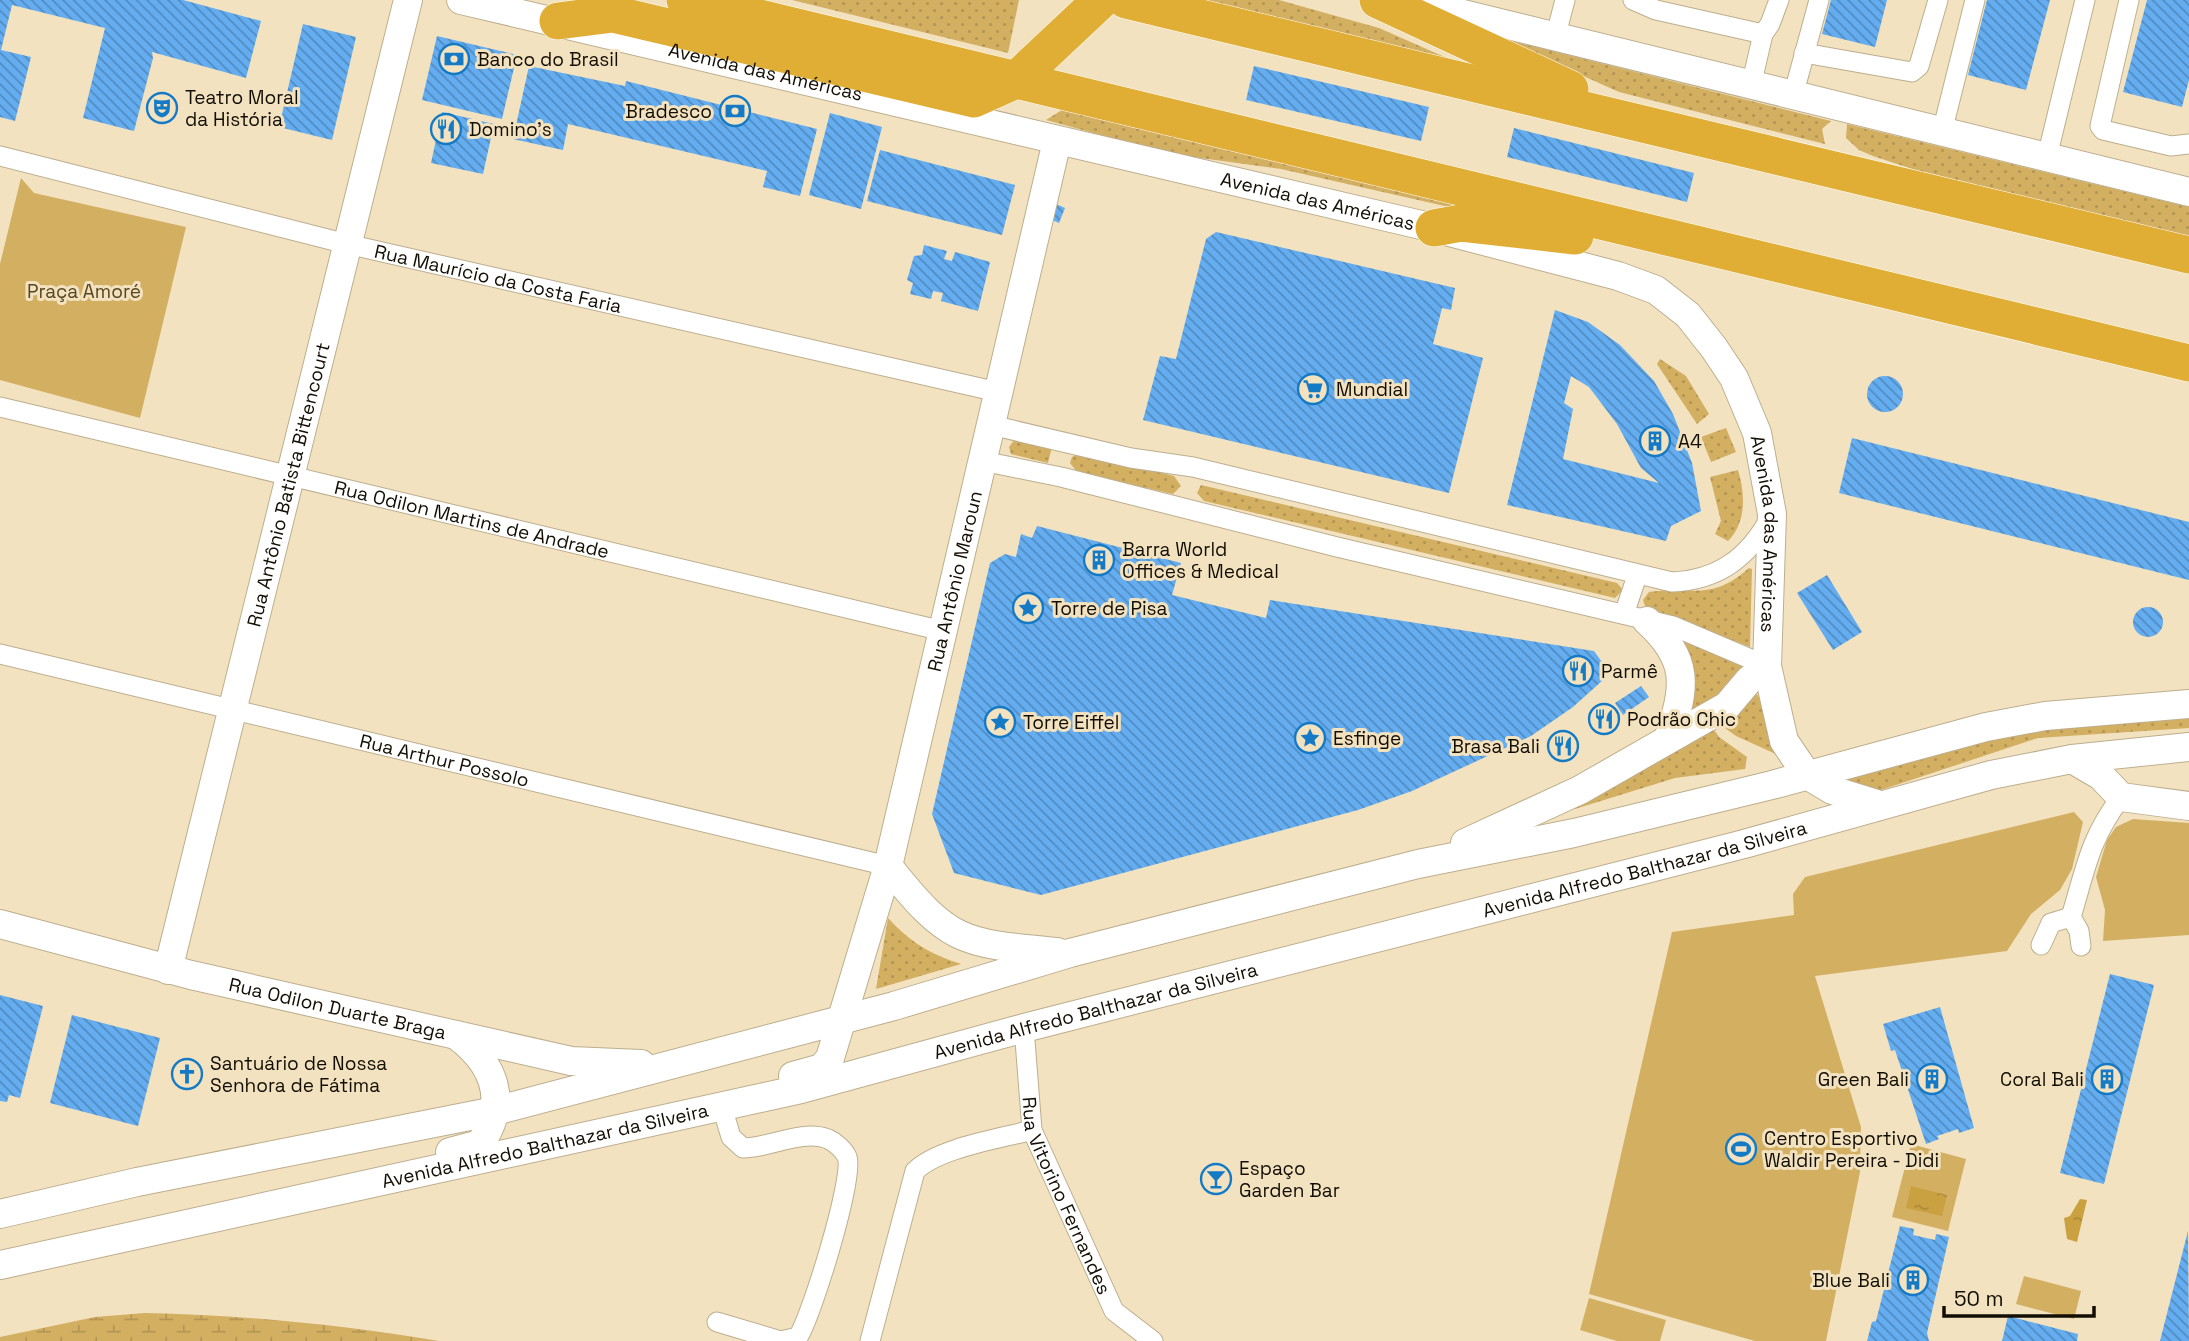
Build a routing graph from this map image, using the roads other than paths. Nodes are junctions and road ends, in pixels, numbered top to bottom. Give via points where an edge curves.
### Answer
1 (408, 0) edge
2 (461, 0) edge
3 (685, 0) edge
4 (1101, 0) edge
5 (1126, 0) edge
6 (1378, 0) edge
7 (1406, 0) edge
8 (1565, 0) edge
9 (1633, 0) edge
10 (1779, 0) edge
11 (1819, 0) edge
12 (1938, 0) edge
13 (1975, 0) edge
14 (2085, 0) edge
15 (2129, 0) edge
16 (1452, 6) edge
17 (558, 21) junction
18 (1763, 34) junction
19 (1555, 38) junction
20 (1804, 53) junction
21 (1016, 80) junction
22 (1751, 86) junction
23 (1793, 96) junction
24 (1644, 123) junction
25 (1942, 132) junction
26 (1057, 141) junction
27 (2189, 144) edge
28 (0, 156) edge
29 (2047, 157) junction
30 (2189, 192) edge
31 (1434, 228) junction
32 (1675, 240) junction
33 (347, 244) junction
34 (2189, 255) edge
35 (2189, 363) edge
36 (998, 392) junction
37 (0, 407) edge
38 (991, 425) junction
39 (1076, 444) junction
40 (982, 461) junction
41 (1061, 477) junction
42 (289, 478) junction
43 (1772, 514) junction
44 (1637, 576) junction
45 (1636, 617) junction
46 (943, 631) junction
47 (0, 654) edge
48 (1767, 666) junction
49 (2189, 704) edge
50 (232, 711) junction
51 (1668, 739) junction
52 (2189, 747) edge
53 (2072, 759) junction
54 (1807, 775) junction
55 (2121, 797) junction
56 (1877, 804) junction
57 (2189, 806) edge
58 (1418, 864) junction
59 (888, 866) junction
60 (2071, 917) junction
61 (0, 924) edge
62 (2041, 945) dead end
63 (2081, 946) dead end
64 (1070, 953) junction
65 (168, 970) junction
66 (841, 1020) junction
67 (1024, 1028) junction
68 (456, 1034) junction
69 (678, 1064) junction
70 (722, 1107) junction
71 (495, 1111) junction
72 (628, 1129) junction
73 (1032, 1130) junction
74 (311, 1195) junction
75 (0, 1214) edge
76 (0, 1265) edge
77 (717, 1322) dead end
78 (870, 1341) edge
79 (1153, 1341) edge

1 - 33 main road, Rua Antônio Batista Bittencourt
2 - 17 main road, Avenida das Américas
3 - 21 highway
4 - 21 highway
5 - 24 highway
6 - 24 highway
7 - 16 main road
8 - 19 street
9 - 18 street via 1656,10
10 - 18 street
11 - 20 street
12 - 20 street via 1919,66 1912,72
13 - 25 street
14 - 29 street
15 - 27 street via 2100,126 2171,146
16 - 19 main road
17 - 21 highway via 613,14 974,99
17 - 26 main road, Avenida das Américas
18 - 22 street
19 - 22 main road
20 - 23 street
21 - 32 highway
22 - 23 main road
23 - 25 main road
24 - 34 highway
25 - 29 main road
26 - 31 main road, Avenida das Américas
26 - 36 main road, Rua Antônio Maroun
28 - 33 street, Rua Maurício da Costa Faria
29 - 30 main road
31 - 32 highway via 1461,223 1649,243
31 - 43 main road, Avenida das Américas via 1618,276 1672,301 1701,330 1734,378 1759,440
32 - 35 highway
33 - 36 street, Rua Maurício da Costa Faria
33 - 42 main road, Rua Antônio Batista Bittencourt
36 - 38 main road, Rua Antônio Maroun
37 - 42 street, Rua Odilon Martins de Andrade
38 - 39 street
38 - 40 main road, Rua Antônio Maroun
39 - 41 street via 1061,455
39 - 44 street via 1193,467
40 - 41 street
40 - 46 main road, Rua Antônio Maroun
41 - 45 street
42 - 46 street, Rua Odilon Martins de Andrade
42 - 50 main road, Rua Antônio Batista Bittencourt
43 - 44 street via 1739,560 1717,573 1695,581 1672,582
43 - 48 main road, Avenida das Américas
44 - 45 street
45 - 48 street via 1673,626
45 - 51 main road via 1665,637 1682,676 1682,694
46 - 59 main road, Rua Antônio Maroun
47 - 50 street, Rua Arthur Possolo
48 - 51 main road via 1727,706
48 - 54 main road, Avenida das Américas via 1784,741
49 - 54 main road via 2045,716 1986,727
50 - 59 street, Rua Arthur Possolo
50 - 65 main road, Rua Antônio Batista Bittencourt
51 - 58 main road via 1580,790
52 - 53 main road, Avenida Alfredo Balthazar da Silveira
53 - 55 main road via 2101,776
53 - 56 main road, Avenida Alfredo Balthazar da Silveira
54 - 56 main road via 1832,790
54 - 58 main road via 1574,833
55 - 57 main road
55 - 60 street via 2089,850
56 - 67 main road, Avenida Alfredo Balthazar da Silveira via 1744,844
58 - 64 main road
59 - 64 main road via 929,915 954,934 978,943
59 - 66 main road, Rua Antônio Maroun
60 - 62 street via 2051,923
60 - 63 street
61 - 65 main road, Rua Odilon Duarte Braga
64 - 66 main road
65 - 68 main road, Rua Odilon Duarte Braga
66 - 69 main road
66 - 72 main road, Rua Antônio Maroun via 831,1058 822,1068 643,1118
67 - 70 main road, Avenida Alfredo Balthazar da Silveira
67 - 73 street, Rua Vitorino Fernandes
68 - 69 main road, Rua Odilon Duarte Braga via 571,1060
68 - 71 main road via 487,1065
69 - 71 main road
70 - 72 main road, Avenida Alfredo Balthazar da Silveira
70 - 77 street via 731,1137 743,1148 817,1137 841,1149 849,1170 841,1214 798,1337 781,1341
71 - 74 main road via 480,1144 323,1186
71 - 75 main road
72 - 74 main road, Avenida Alfredo Balthazar da Silveira
73 - 78 street via 940,1156 915,1171
73 - 79 street, Rua Vitorino Fernandes via 1114,1311
74 - 76 main road, Avenida Alfredo Balthazar da Silveira

